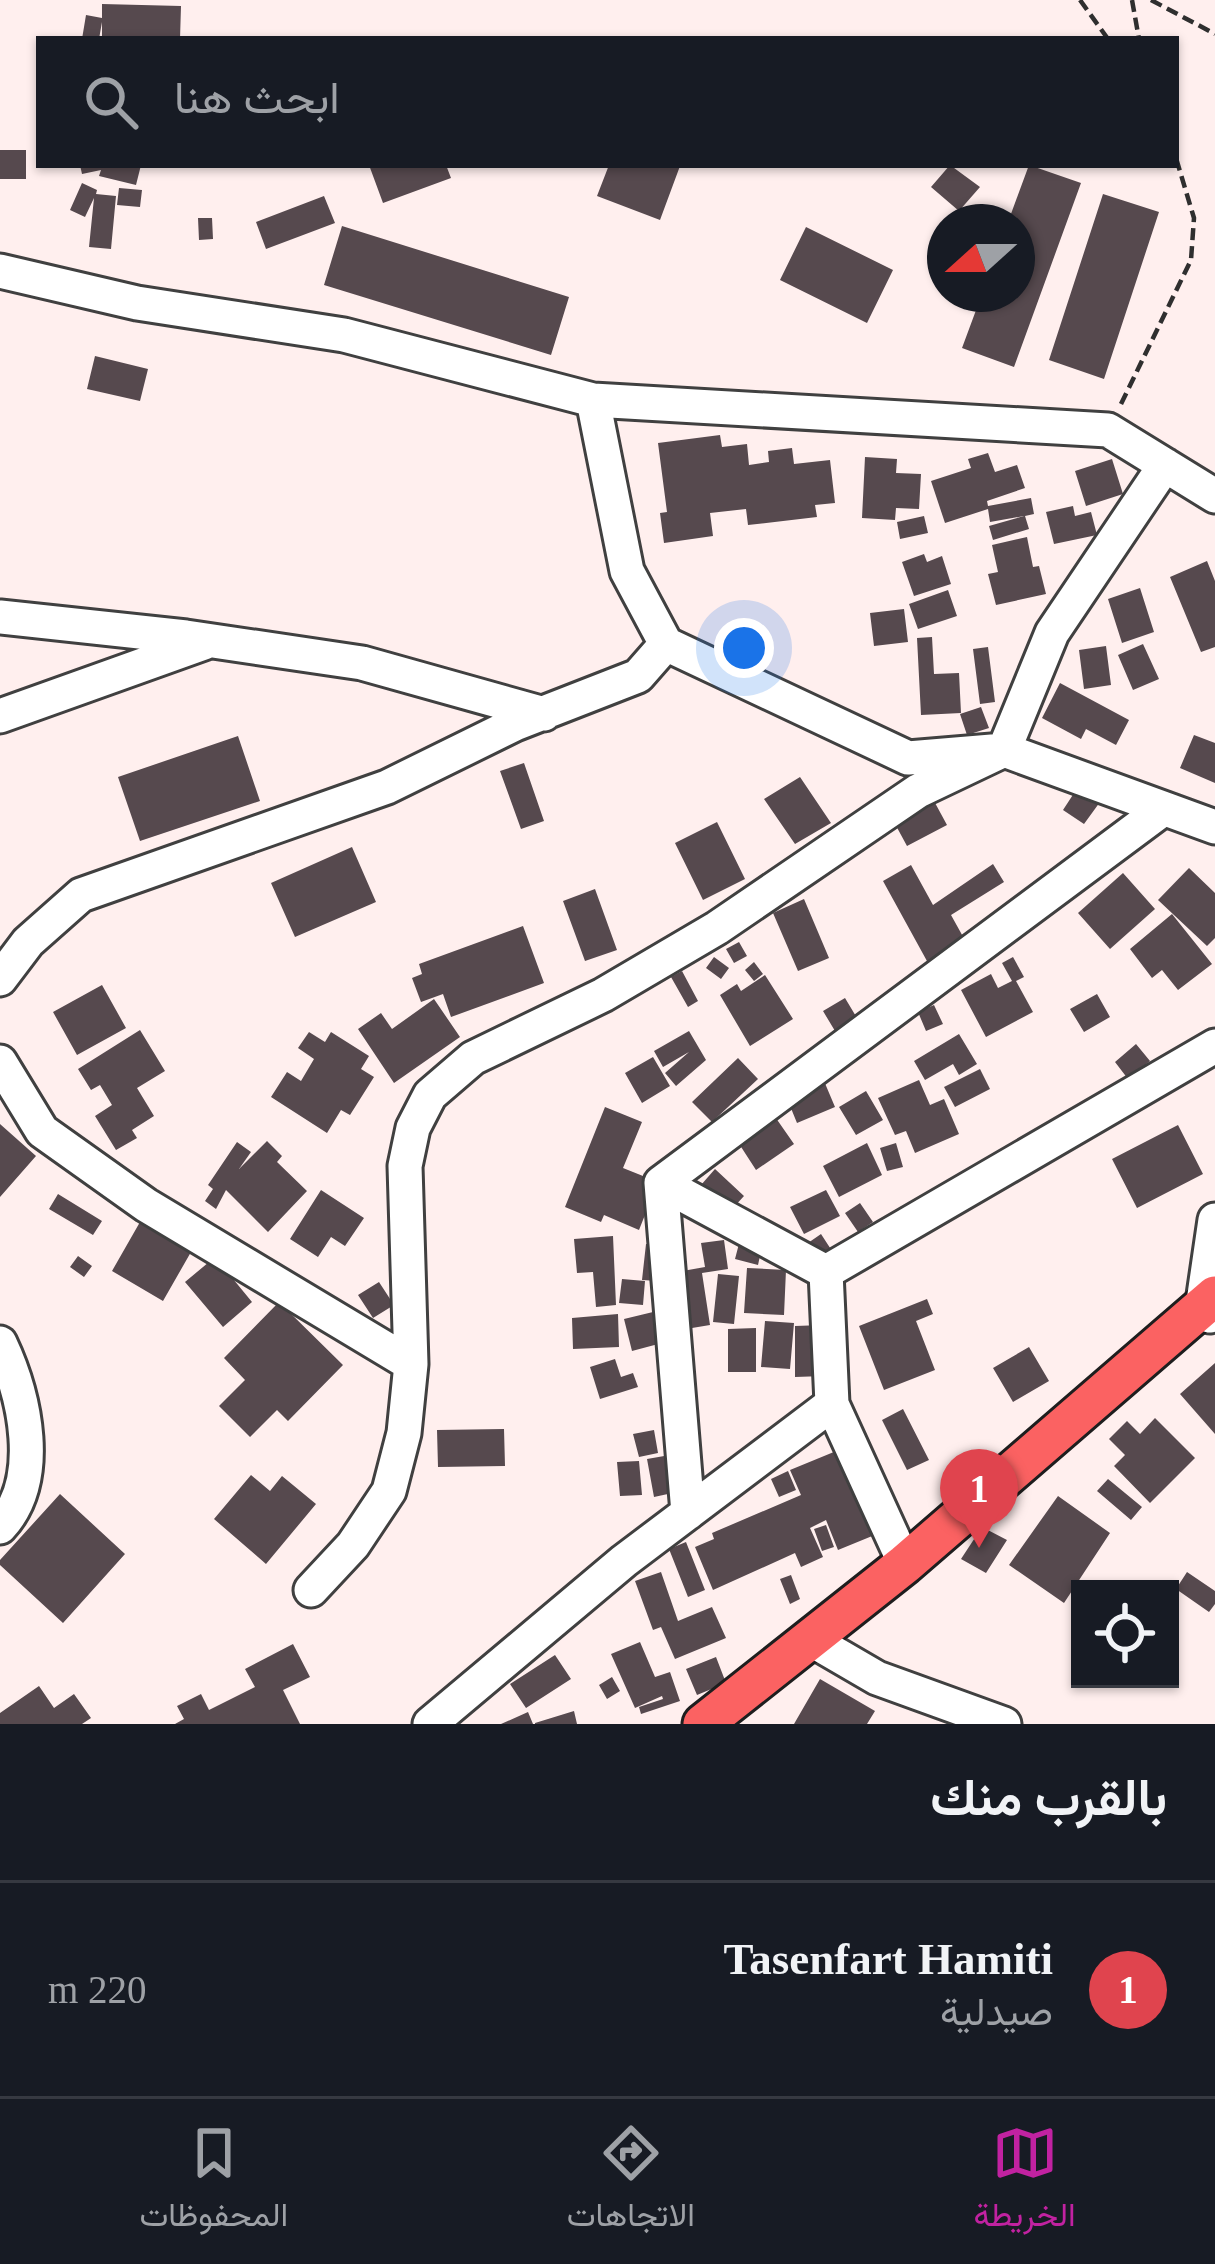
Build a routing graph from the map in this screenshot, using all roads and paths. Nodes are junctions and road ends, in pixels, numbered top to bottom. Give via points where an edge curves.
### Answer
1 (1080, 0) edge
2 (1132, 0) edge
3 (1151, 0) edge
4 (1215, 34) edge
5 (1106, 36) edge
6 (1138, 36) edge
7 (1179, 168) edge
8 (0, 271) edge
9 (593, 400) junction
10 (1108, 430) junction
11 (1165, 465) junction
12 (1215, 496) edge
13 (0, 617) edge
14 (212, 641) junction
15 (666, 644) junction
16 (546, 715) junction
17 (0, 716) edge
18 (1004, 750) junction
19 (1163, 809) junction
20 (1215, 826) edge
21 (0, 979) edge
22 (1215, 1046) edge
23 (0, 1062) edge
24 (661, 1183) junction
25 (1215, 1220) edge
26 (826, 1272) junction
27 (1211, 1309) edge
28 (0, 1343) edge
29 (411, 1364) junction
30 (832, 1405) junction
31 (688, 1513) junction
32 (0, 1527) edge
33 (905, 1564) junction
34 (311, 1590) dead end
35 (810, 1639) junction
36 (430, 1724) edge
37 (703, 1724) edge
38 (1004, 1724) edge

1 - 5 path
2 - 6 path
3 - 4 path
7 - 10 path via 1194,218 1191,260
8 - 9 street via 136,303 344,334
9 - 10 street
9 - 15 street via 626,571
10 - 11 street
11 - 12 street
11 - 18 street via 1052,633
13 - 14 street
14 - 16 street via 362,663
14 - 17 street
15 - 16 street via 638,676
15 - 18 street via 908,758
16 - 21 street via 388,787 81,895
18 - 19 street
18 - 29 street via 918,791 717,928 443,1081 421,1111 405,1166
19 - 20 street
19 - 24 street
22 - 26 street
23 - 29 street via 42,1131 146,1205
24 - 26 street
24 - 31 street
25 - 27 street
26 - 30 street
27 - 33 main road
28 - 32 street via 15,1375 26,1477
29 - 34 street via 389,1491
30 - 31 street
30 - 33 street
31 - 36 street
33 - 35 main road
35 - 37 main road
35 - 38 street via 896,1686

